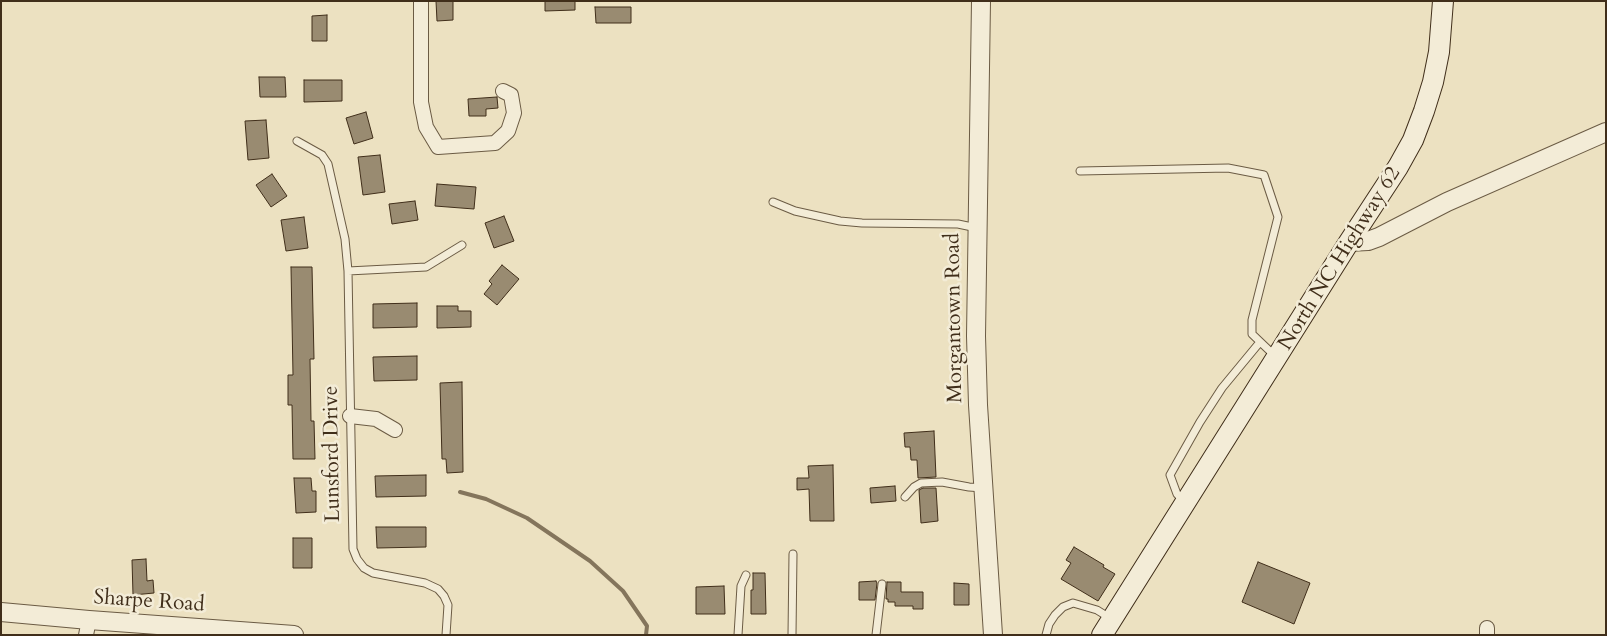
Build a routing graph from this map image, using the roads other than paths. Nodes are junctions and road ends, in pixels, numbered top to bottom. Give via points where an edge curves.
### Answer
1 (421, 1) edge
2 (981, 1) edge
3 (1443, 1) edge
4 (502, 91) dead end
5 (1606, 132) edge
6 (297, 141) dead end
7 (1080, 171) dead end
8 (773, 202) dead end
9 (977, 228) junction
10 (1349, 242) junction
11 (462, 245) dead end
12 (348, 271) junction
13 (1260, 342) junction
14 (1277, 358) junction
15 (350, 416) junction
16 (395, 430) dead end
17 (984, 488) junction
18 (905, 497) dead end
19 (1187, 500) junction
20 (793, 554) dead end
21 (746, 576) dead end
22 (882, 584) dead end
23 (1, 612) edge
24 (87, 627) edge
25 (1107, 627) edge
26 (294, 635) edge
27 (446, 635) edge
28 (738, 635) edge
29 (792, 635) edge
30 (876, 635) edge
31 (993, 635) edge
32 (1046, 635) edge

1 - 4 street via 421,102 426,127 438,147 495,143 508,131 514,113 511,95
2 - 9 street, Morgantown Road
3 - 10 main road, North NC Highway 62 via 1440,52 1424,111 1398,167
5 - 10 street via 1447,202 1379,237
6 - 12 lane, Lunsford Drive via 322,155 328,164 345,239
7 - 13 lane via 1228,168 1264,175 1278,217 1252,320 1252,334
8 - 9 lane via 795,211 840,221 958,224
9 - 17 street, Morgantown Road via 976,336
10 - 14 main road, North NC Highway 62
11 - 12 lane via 426,267
12 - 15 lane, Lunsford Drive
13 - 14 lane
13 - 19 lane via 1222,388 1170,475 1177,494
14 - 19 main road, North NC Highway 62
15 - 16 street via 376,419
15 - 27 lane, Lunsford Drive via 352,541 357,559 373,574 425,583 438,589 448,605
17 - 18 lane via 942,482 921,483
17 - 31 street, Morgantown Road
19 - 25 main road, North NC Highway 62
20 - 29 lane
21 - 28 lane via 741,586
22 - 30 lane
23 - 24 street, Sharpe Road
24 - 26 street, Sharpe Road
25 - 32 lane via 1097,610 1074,603 1063,606 1055,615

